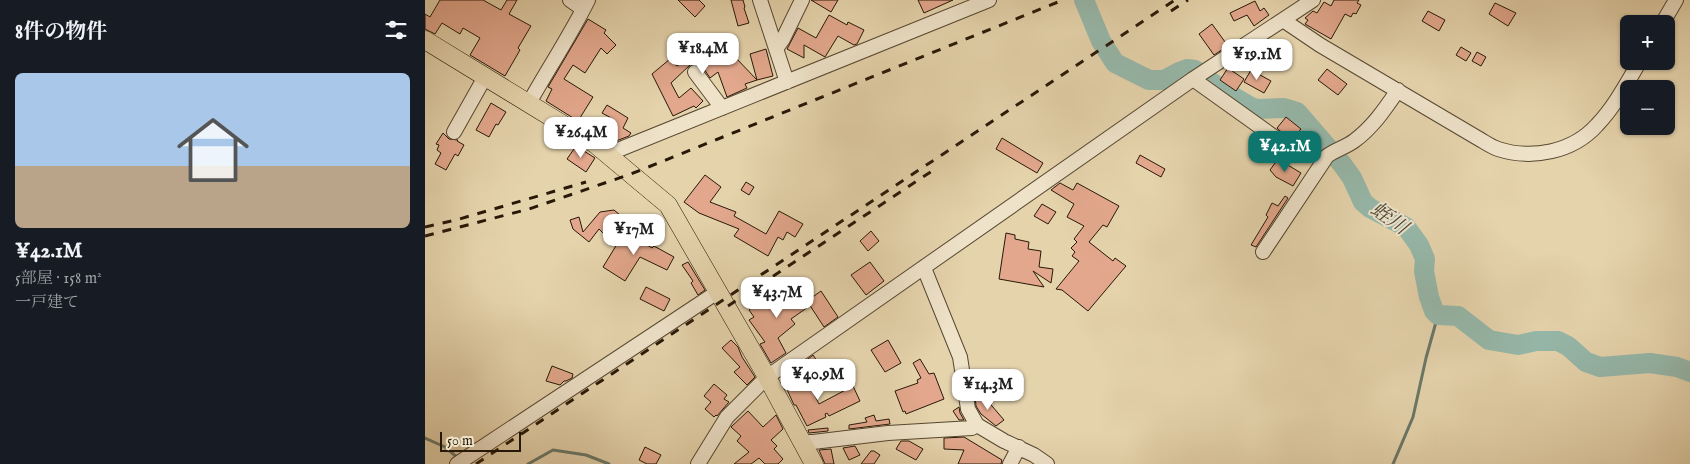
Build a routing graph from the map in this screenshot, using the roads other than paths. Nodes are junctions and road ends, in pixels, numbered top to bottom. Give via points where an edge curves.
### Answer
1 (570, 0) edge
2 (760, 0) edge
3 (802, 0) edge
4 (988, 0) edge
5 (1313, 0) edge
6 (1676, 0) edge
7 (585, 4) edge
8 (1667, 15) edge
9 (1283, 20) junction
10 (425, 40) edge
11 (776, 48) junction
12 (1635, 70) edge
13 (695, 72) dead end
14 (1200, 75) junction
15 (485, 77) junction
16 (787, 82) junction
17 (1398, 90) junction
18 (529, 103) junction
19 (722, 108) junction
20 (454, 132) dead end
21 (1277, 140) dead end
22 (608, 154) junction
23 (1263, 252) dead end
24 (924, 268) junction
25 (719, 291) junction
26 (767, 377) junction
27 (977, 425) junction
28 (803, 442) junction
29 (1019, 447) junction
30 (457, 464) edge
31 (698, 464) edge
32 (814, 464) edge
33 (1010, 464) edge
34 (1047, 464) edge

1 - 7 street
2 - 11 street
3 - 11 street
4 - 16 street
5 - 9 street
6 - 8 street
7 - 18 street via 575,27
9 - 14 street
9 - 17 street
10 - 15 main road
11 - 16 street
12 - 17 street via 1596,126 1583,138 1549,152 1497,149
13 - 19 street
14 - 21 street
14 - 24 street
15 - 18 main road
15 - 20 street
16 - 19 street
17 - 23 street via 1372,126 1353,142 1332,152
18 - 22 main road
19 - 22 street
22 - 25 main road via 668,205
24 - 26 street
24 - 27 street via 960,357 968,409
25 - 26 main road
25 - 30 street
26 - 28 main road
26 - 31 street via 727,417
27 - 28 street
27 - 29 street
28 - 32 main road
29 - 33 street
29 - 34 street

